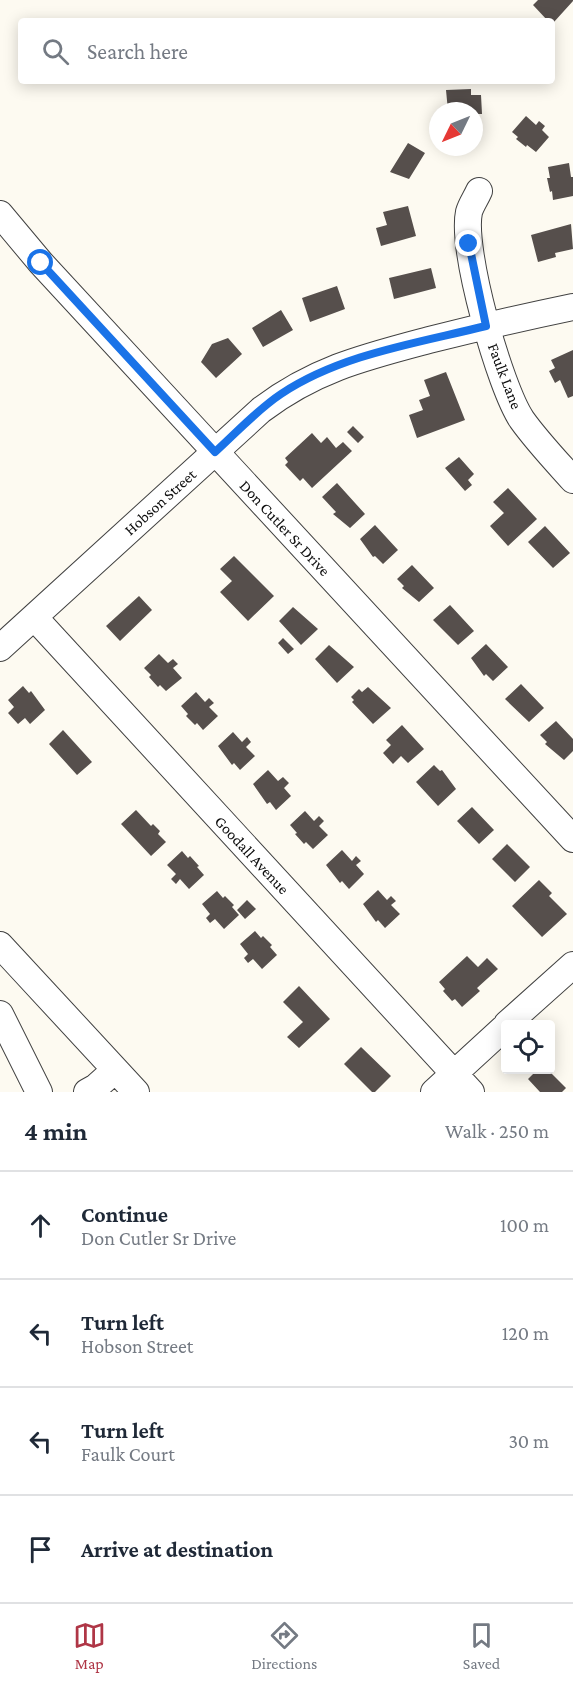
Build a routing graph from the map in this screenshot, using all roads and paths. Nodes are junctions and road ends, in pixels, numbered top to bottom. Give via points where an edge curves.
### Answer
1 (479, 191) dead end
2 (0, 214) edge
3 (573, 307) edge
4 (486, 326) junction
5 (215, 452) junction
6 (573, 480) edge
7 (34, 617) junction
8 (0, 648) edge
9 (573, 839) edge
10 (0, 945) edge
11 (573, 965) edge
12 (0, 1014) edge
13 (512, 1020) edge
14 (501, 1030) edge
15 (115, 1070) junction
16 (453, 1074) junction
17 (39, 1092) edge
18 (87, 1092) edge
19 (136, 1092) edge
20 (434, 1092) edge
21 (471, 1092) edge

1 - 4 street, Faulk Lane via 469,213 469,244
2 - 5 street, Don Cutler Sr Drive
3 - 4 street, Hobson Street
4 - 5 street, Hobson Street via 366,356 314,375 268,404
4 - 6 street, Faulk Lane via 508,395 522,420
5 - 7 street, Hobson Street
5 - 9 street, Don Cutler Sr Drive
7 - 8 street, Hobson Street
7 - 16 street, Goodall Avenue
10 - 15 street
11 - 13 street
12 - 17 street
14 - 16 street
15 - 18 street
15 - 19 street
16 - 20 street
16 - 21 street, Goodall Avenue

